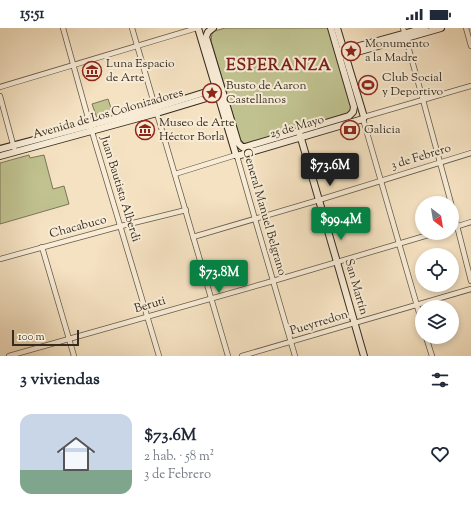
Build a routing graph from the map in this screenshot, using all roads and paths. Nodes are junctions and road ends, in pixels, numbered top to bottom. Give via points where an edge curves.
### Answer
1 (63, 28) edge
2 (132, 28) edge
3 (198, 28) edge
4 (212, 28) edge
5 (331, 28) edge
6 (337, 28) edge
7 (425, 28) edge
8 (442, 28) edge
9 (466, 28) edge
10 (404, 33) edge
11 (137, 46) junction
12 (471, 46) edge
13 (342, 53) junction
14 (74, 65) junction
15 (471, 86) edge
16 (0, 87) edge
17 (219, 91) junction
18 (0, 96) edge
19 (423, 100) junction
20 (156, 110) junction
21 (364, 118) junction
22 (91, 127) junction
23 (300, 134) junction
24 (240, 145) joint
25 (14, 148) junction
26 (0, 149) edge
27 (471, 153) edge
28 (0, 156) edge
29 (237, 156) junction
30 (440, 162) junction
31 (175, 174) junction
32 (380, 180) junction
33 (449, 196) edge
34 (319, 200) junction
35 (186, 210) junction
36 (255, 219) junction
37 (471, 222) edge
38 (459, 225) edge
39 (121, 226) junction
40 (459, 234) edge
41 (193, 236) junction
42 (415, 239) edge
43 (399, 244) junction
44 (42, 247) junction
45 (0, 259) edge
46 (338, 262) junction
47 (273, 281) junction
48 (471, 281) edge
49 (471, 289) edge
50 (211, 298) junction
51 (416, 300) edge
52 (434, 300) edge
53 (415, 306) edge
54 (148, 316) junction
55 (355, 323) junction
56 (69, 339) junction
57 (291, 342) junction
58 (428, 344) edge
59 (9, 356) edge
60 (74, 356) edge
61 (159, 356) edge
62 (228, 356) edge
63 (242, 356) edge
64 (295, 356) edge
65 (364, 356) edge
66 (432, 356) edge

1 - 14 street, Juan Bautista Alberdi
2 - 11 street
3 - 11 street
3 - 17 main road, General Manuel Belgrano
4 - 17 main road, General Manuel Belgrano via 206,37
5 - 13 main road
6 - 13 main road
7 - 10 main road
8 - 10 main road
9 - 12 street
10 - 13 main road
10 - 19 street
11 - 14 street
11 - 20 street
13 - 21 main road
13 - 23 main road, 25 de Mayo via 353,112 349,116
14 - 16 street
14 - 22 street, Juan Bautista Alberdi
15 - 19 street, 25 de Mayo
17 - 20 main road, Avenida de Los Colonizadores
17 - 24 main road, General Manuel Belgrano
17 - 29 main road, General Manuel Belgrano
18 - 25 street
19 - 21 street, 25 de Mayo
19 - 30 street
20 - 22 main road, Avenida de Los Colonizadores
20 - 31 street
21 - 23 main road, 25 de Mayo
21 - 32 street
22 - 25 main road, Avenida de Los Colonizadores
22 - 39 street, Juan Bautista Alberdi
23 - 24 main road, 25 de Mayo via 247,147
23 - 29 main road, 25 de Mayo
23 - 34 main road, San Martín
25 - 26 main road, Avenida de Los Colonizadores
25 - 28 main road, Avenida de Los Colonizadores
27 - 30 street, 3 de Febrero
29 - 31 street, 25 de Mayo
29 - 36 street, General Manuel Belgrano
30 - 32 street, 3 de Febrero
30 - 33 street
31 - 35 street
32 - 34 street, 3 de Febrero
32 - 43 street
34 - 36 street, 3 de Febrero
34 - 46 main road, San Martín
35 - 39 street, Chacabuco
35 - 41 street
36 - 41 street, 3 de Febrero
36 - 47 street, General Manuel Belgrano
37 - 38 street
39 - 44 street, Chacabuco
39 - 54 street, Juan Bautista Alberdi
40 - 48 street
41 - 50 street
42 - 43 street, Beruti
43 - 46 street, Beruti
43 - 51 street
44 - 45 street, Chacabuco
44 - 56 street
46 - 47 street, Beruti
46 - 55 main road, San Martín
47 - 50 street, Beruti
47 - 57 street, General Manuel Belgrano
49 - 52 street, Pueyrredon
50 - 54 street, Beruti
50 - 62 street
53 - 55 street, Pueyrredon
54 - 56 street, Beruti
54 - 61 street, Juan Bautista Alberdi
55 - 57 street, Pueyrredon
55 - 65 main road, San Martín
56 - 59 street, Beruti
56 - 60 street
57 - 63 street, Pueyrredon
57 - 64 street, General Manuel Belgrano
58 - 66 street

